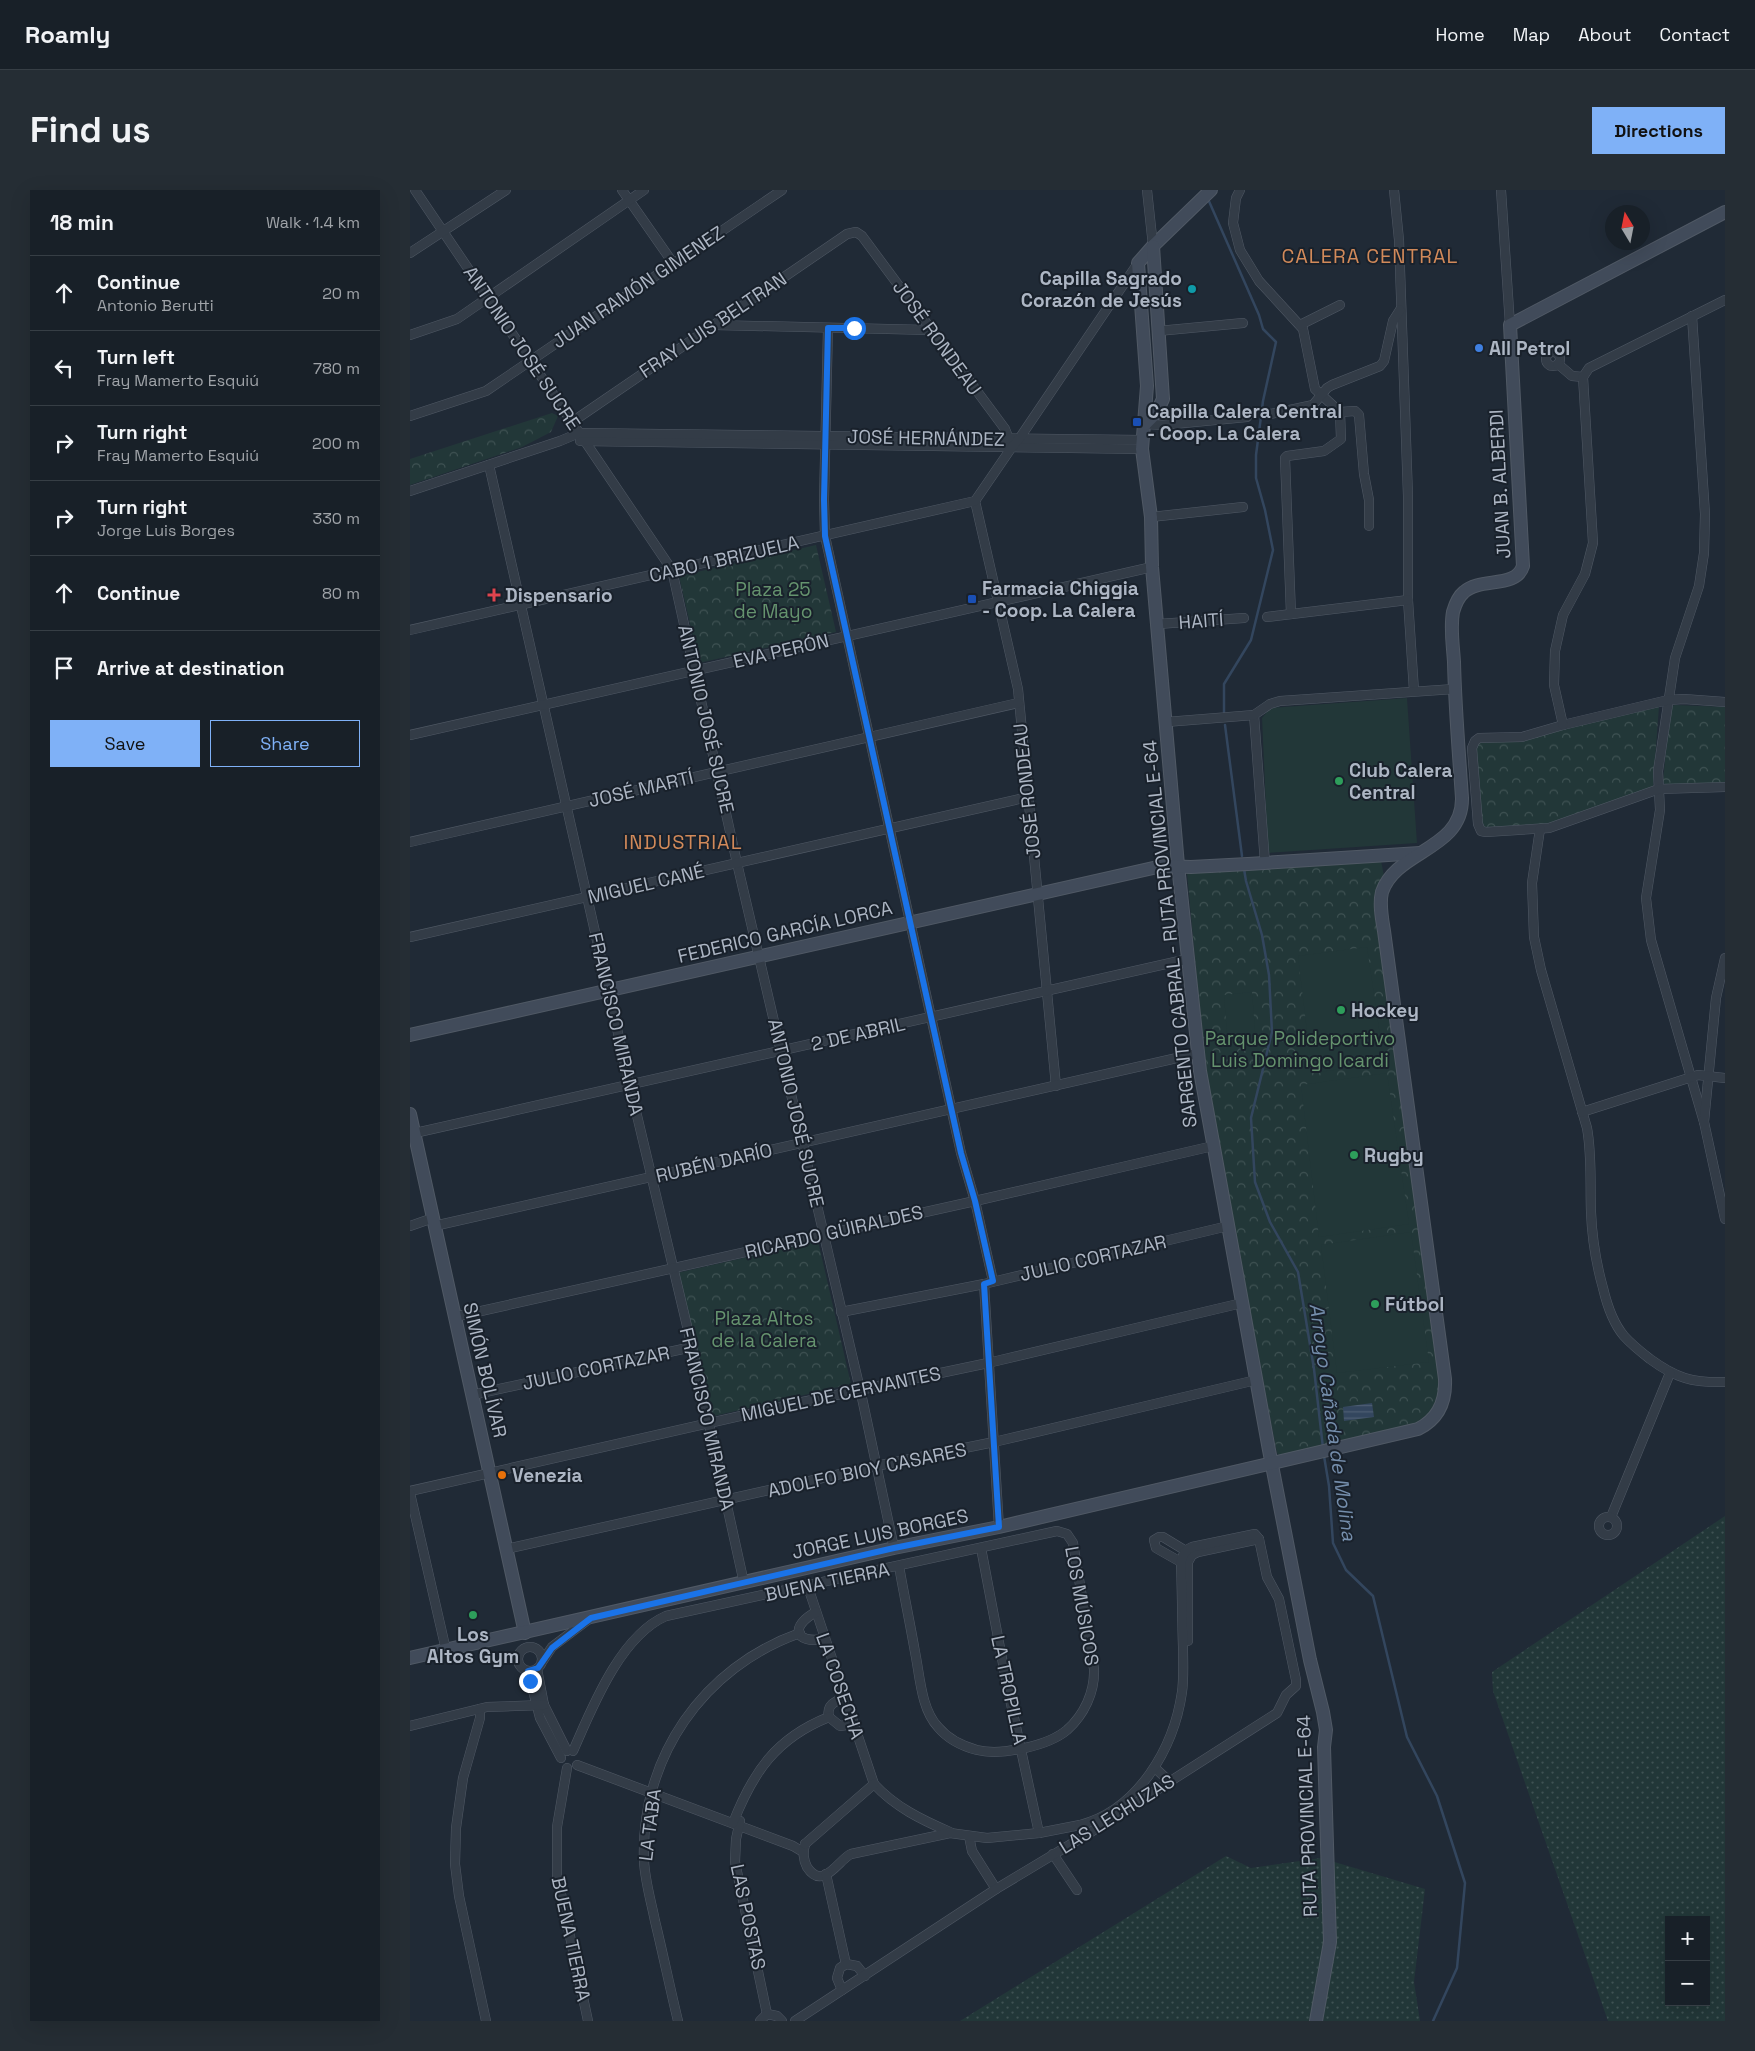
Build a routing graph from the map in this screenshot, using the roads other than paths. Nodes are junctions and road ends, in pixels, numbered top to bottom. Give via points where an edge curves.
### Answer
1 (415, 190) edge
2 (506, 190) edge
3 (622, 190) edge
4 (644, 190) edge
5 (782, 190) edge
6 (1147, 190) edge
7 (1211, 190) edge
8 (1240, 190) edge
9 (1394, 190) edge
10 (1502, 190) edge
11 (630, 200) junction
12 (1725, 212) edge
13 (444, 232) junction
14 (856, 232) joint
15 (1153, 246) junction
16 (410, 253) edge
17 (673, 263) junction
18 (1138, 263) junction
19 (487, 296) junction
20 (1725, 300) edge
21 (1340, 305) dead end
22 (1400, 310) junction
23 (1692, 316) junction
24 (1243, 323) dead end
25 (714, 325) junction
26 (1300, 325) junction
27 (1510, 325) junction
28 (828, 328) junction
29 (930, 330) junction
30 (1158, 330) junction
31 (410, 335) edge
32 (530, 361) junction
33 (1558, 364) dead end
34 (1583, 377) junction
35 (1322, 396) junction
36 (1340, 412) junction
37 (1270, 414) dead end
38 (410, 416) edge
39 (1247, 417) dead end
40 (572, 422) junction
41 (1145, 424) junction
42 (581, 437) junction
43 (826, 441) junction
44 (1014, 442) junction
45 (1143, 444) junction
46 (489, 465) junction
47 (410, 491) edge
48 (975, 501) junction
49 (1243, 507) dead end
50 (1151, 516) junction
51 (1369, 526) dead end
52 (825, 536) junction
53 (1152, 567) junction
54 (672, 570) junction
55 (1408, 600) junction
56 (998, 601) junction
57 (520, 605) junction
58 (1291, 614) junction
59 (1267, 617) dead end
60 (1244, 618) dead end
61 (1158, 624) junction
62 (410, 630) edge
63 (847, 636) junction
64 (695, 670) junction
65 (1454, 689) junction
66 (1414, 691) junction
67 (1668, 700) junction
68 (1725, 702) edge
69 (1018, 703) junction
70 (543, 705) junction
71 (1254, 715) junction
72 (1166, 722) junction
73 (1564, 725) junction
74 (410, 735) edge
75 (871, 737) junction
76 (718, 772) junction
77 (1725, 786) edge
78 (1659, 789) junction
79 (1028, 797) junction
80 (567, 806) junction
81 (890, 829) junction
82 (1540, 829) junction
83 (410, 842) edge
84 (1422, 852) junction
85 (1377, 856) junction
86 (737, 863) junction
87 (1266, 863) junction
88 (1178, 866) junction
89 (1386, 885) junction
90 (1038, 893) junction
91 (587, 897) junction
92 (912, 922) junction
93 (410, 937) edge
94 (760, 956) junction
95 (1725, 958) edge
96 (1188, 959) junction
97 (608, 991) junction
98 (1046, 991) junction
99 (932, 1017) junction
100 (410, 1035) edge
101 (781, 1052) junction
102 (1199, 1053) junction
103 (1709, 1075) junction
104 (1691, 1076) junction
105 (1725, 1078) edge
106 (630, 1086) junction
107 (1056, 1086) junction
108 (952, 1109) junction
109 (1582, 1112) junction
110 (410, 1114) edge
111 (1704, 1122) junction
112 (412, 1134) edge
113 (802, 1144) junction
114 (1213, 1146) junction
115 (652, 1177) junction
116 (975, 1201) junction
117 (1725, 1219) edge
118 (433, 1222) junction
119 (410, 1226) edge
120 (1228, 1226) junction
121 (823, 1234) junction
122 (672, 1268) junction
123 (993, 1281) junction
124 (984, 1284) junction
125 (1242, 1303) junction
126 (841, 1312) junction
127 (454, 1317) junction
128 (692, 1347) junction
129 (988, 1363) junction
130 (1670, 1373) junction
131 (1256, 1380) junction
132 (1725, 1382) edge
133 (860, 1390) junction
134 (472, 1395) junction
135 (709, 1423) junction
136 (994, 1442) junction
137 (1273, 1464) junction
138 (876, 1466) junction
139 (489, 1473) junction
140 (410, 1492) edge
141 (726, 1501) junction
142 (1611, 1517) dead end
143 (999, 1527) junction
144 (1062, 1532) joint
145 (894, 1548) junction
146 (981, 1548) junction
147 (506, 1550) junction
148 (1189, 1552) junction
149 (1185, 1565) junction
150 (899, 1566) junction
151 (744, 1583) junction
152 (808, 1587) junction
153 (816, 1612) junction
154 (591, 1618) junction
155 (525, 1633) junction
156 (800, 1633) junction
157 (824, 1639) junction
158 (531, 1647) junction
159 (446, 1650) junction
160 (519, 1655) junction
161 (410, 1658) edge
162 (536, 1667) junction
163 (845, 1698) junction
164 (540, 1705) junction
165 (480, 1709) junction
166 (829, 1717) junction
167 (853, 1724) junction
168 (410, 1726) edge
169 (1022, 1748) junction
170 (567, 1753) junction
171 (578, 1762) junction
172 (567, 1768) junction
173 (1157, 1769) junction
174 (1169, 1781) junction
175 (874, 1784) junction
176 (652, 1789) junction
177 (1125, 1805) junction
178 (737, 1822) junction
179 (927, 1823) junction
180 (1080, 1825) junction
181 (950, 1832) junction
182 (1091, 1832) junction
183 (1039, 1833) junction
184 (969, 1836) junction
185 (923, 1839) junction
186 (804, 1848) junction
187 (1053, 1854) junction
188 (826, 1874) junction
189 (996, 1889) junction
190 (1077, 1890) dead end
191 (846, 1964) junction
192 (865, 1976) junction
193 (842, 1990) junction
194 (764, 2018) edge
195 (486, 2021) edge
196 (588, 2021) edge
197 (678, 2021) edge
198 (782, 2021) edge
199 (795, 2021) edge
200 (1316, 2021) edge

1 - 13 street, ANTONIO JOSÉ SUCRE
2 - 13 street
3 - 11 street
4 - 11 street
5 - 17 street, JUAN RAMÓN GIMENEZ
6 - 15 street
7 - 15 street
8 - 26 street via 1233,223 1240,250 1259,281
9 - 22 street
10 - 27 street, JUAN B. ALBERDI
11 - 17 street
11 - 19 street
12 - 27 street
13 - 16 street
13 - 19 street, ANTONIO JOSÉ SUCRE
14 - 25 street, FRAY LUIS BELTRAN via 847,234
14 - 29 street, JOSÉ RONDEAU
15 - 18 street
15 - 30 street
17 - 32 street, JUAN RAMÓN GIMENEZ
18 - 41 street, SARGENTO CABRAL - RUTA PROVINCIAL E-64 via 1147,386
18 - 44 street
19 - 31 street via 457,319
19 - 32 street, ANTONIO JOSÉ SUCRE
20 - 23 street
21 - 26 street
22 - 35 street via 1393,321 1380,366 1326,388
22 - 55 street via 1408,496
23 - 34 street via 1589,368
23 - 67 street via 1705,514 1704,546 1699,586 1677,647
24 - 30 street
25 - 28 street
25 - 40 street, FRAY LUIS BELTRAN
26 - 35 street via 1306,333 1315,389
27 - 65 street, JUAN B. ALBERDI via 1523,566 1519,575 1513,578 1477,585 1458,598 1452,623
28 - 29 street
28 - 43 street
29 - 44 street, JOSÉ RONDEAU
30 - 41 street via 1163,399 1157,412
32 - 38 street, JUAN RAMÓN GIMENEZ via 479,394
32 - 40 street, ANTONIO JOSÉ SUCRE
33 - 34 street via 1572,376
34 - 73 street via 1593,543 1585,574 1563,615 1554,651 1554,685
35 - 36 street
35 - 37 street via 1312,405
36 - 51 street via 1355,411 1359,416
36 - 58 street via 1341,438 1324,451 1287,456 1284,461
39 - 41 street
40 - 42 street, ANTONIO JOSÉ SUCRE
41 - 45 street, SARGENTO CABRAL - RUTA PROVINCIAL E-64
42 - 43 street, JOSÉ HERNÁNDEZ
42 - 46 street, JOSÉ HERNÁNDEZ
42 - 54 street, ANTONIO JOSÉ SUCRE
43 - 44 street, JOSÉ HERNÁNDEZ
43 - 52 street
44 - 45 street, JOSÉ HERNÁNDEZ
44 - 48 street
45 - 50 street, SARGENTO CABRAL - RUTA PROVINCIAL E-64
46 - 47 street, JOSÉ HERNÁNDEZ
46 - 57 street, FRANCISCO MIRANDA
48 - 52 street, CABO 1 BRIZUELA
48 - 56 street, JOSÉ RONDEAU
49 - 50 street
50 - 53 street, SARGENTO CABRAL - RUTA PROVINCIAL E-64
52 - 54 street, CABO 1 BRIZUELA
52 - 63 street
53 - 56 street, EVA PERÓN
53 - 61 street, SARGENTO CABRAL - RUTA PROVINCIAL E-64
54 - 57 street, CABO 1 BRIZUELA
54 - 64 street, ANTONIO JOSÉ SUCRE
55 - 58 street
55 - 66 street
56 - 63 street, EVA PERÓN
56 - 69 street, JOSÉ RONDEAU via 1017,684
57 - 62 street, CABO 1 BRIZUELA
57 - 70 street, FRANCISCO MIRANDA
58 - 59 street
60 - 61 street, HAITÍ
61 - 72 street, SARGENTO CABRAL - RUTA PROVINCIAL E-64
63 - 64 street, EVA PERÓN
63 - 75 street
64 - 70 street, EVA PERÓN
64 - 76 street, ANTONIO JOSÉ SUCRE
65 - 66 street
65 - 84 street, JUAN B. ALBERDI via 1461,813 1453,829
66 - 71 street via 1280,700
67 - 68 street
67 - 73 street
67 - 78 street via 1658,771
69 - 75 street, JOSÉ MARTÍ
69 - 79 street, JOSÉ RONDEAU
70 - 74 street, EVA PERÓN
70 - 80 street, FRANCISCO MIRANDA
71 - 72 street
71 - 87 street
72 - 88 street, SARGENTO CABRAL - RUTA PROVINCIAL E-64
73 - 82 street via 1522,737 1479,738 1472,748 1479,828 1486,832
75 - 76 street, JOSÉ MARTÍ
75 - 81 street
76 - 80 street, JOSÉ MARTÍ
76 - 86 street, ANTONIO JOSÉ SUCRE
77 - 78 street
78 - 82 street
78 - 104 street via 1660,810 1646,906 1651,940
79 - 81 street, MIGUEL CANÉ
79 - 90 street, JOSÉ RONDEAU
80 - 83 street, JOSÉ MARTÍ
80 - 91 street, FRANCISCO MIRANDA
81 - 86 street, MIGUEL CANÉ
81 - 92 street
82 - 109 street via 1532,883 1534,938
84 - 85 street, FEDERICO GARCÍA LORCA
84 - 89 street, JUAN B. ALBERDI
85 - 87 street, FEDERICO GARCÍA LORCA
85 - 89 street via 1386,860 1389,868
86 - 91 street, MIGUEL CANÉ
86 - 94 street, ANTONIO JOSÉ SUCRE
87 - 88 street, FEDERICO GARCÍA LORCA
88 - 90 street, FEDERICO GARCÍA LORCA via 1162,866
88 - 96 street, SARGENTO CABRAL - RUTA PROVINCIAL E-64
89 - 137 street, JORGE LUIS BORGES via 1381,902 1384,931 1445,1392 1432,1420 1418,1429
90 - 92 street, FEDERICO GARCÍA LORCA
90 - 98 street, JOSÉ RONDEAU
91 - 93 street, MIGUEL CANÉ
91 - 97 street, FRANCISCO MIRANDA
92 - 94 street, FEDERICO GARCÍA LORCA
92 - 99 street
94 - 97 street, FEDERICO GARCÍA LORCA
94 - 101 street, ANTONIO JOSÉ SUCRE
95 - 103 street via 1716,998
96 - 98 street, 2 DE ABRIL
96 - 102 street, SARGENTO CABRAL - RUTA PROVINCIAL E-64
97 - 100 street, FEDERICO GARCÍA LORCA
97 - 106 street, FRANCISCO MIRANDA
98 - 99 street, 2 DE ABRIL
98 - 107 street, JOSÉ RONDEAU
99 - 101 street, 2 DE ABRIL
99 - 108 street
101 - 106 street, 2 DE ABRIL
101 - 113 street, ANTONIO JOSÉ SUCRE
102 - 107 street, RUBÉN DARÍO
102 - 114 street, SARGENTO CABRAL - RUTA PROVINCIAL E-64
103 - 104 street
103 - 105 street
103 - 111 street
104 - 109 street
104 - 111 street
106 - 112 street, 2 DE ABRIL
106 - 115 street, FRANCISCO MIRANDA
107 - 108 street, RUBÉN DARÍO
108 - 113 street, RUBÉN DARÍO
108 - 116 street
109 - 130 street via 1588,1138 1594,1241 1605,1297 1624,1337
110 - 112 street, SIMÓN BOLÍVAR
111 - 117 street
112 - 118 street, SIMÓN BOLÍVAR
113 - 115 street, RUBÉN DARÍO
113 - 121 street, ANTONIO JOSÉ SUCRE
114 - 116 street, RICARDO GÜIRALDES
114 - 120 street, SARGENTO CABRAL - RUTA PROVINCIAL E-64
115 - 118 street, RUBÉN DARÍO
115 - 122 street, FRANCISCO MIRANDA
116 - 121 street, RICARDO GÜIRALDES
116 - 123 street
118 - 119 street, RUBÉN DARÍO
118 - 127 street, SIMÓN BOLÍVAR
120 - 123 street, JULIO CORTAZAR
120 - 125 street, SARGENTO CABRAL - RUTA PROVINCIAL E-64
121 - 122 street, RICARDO GÜIRALDES
121 - 126 street, ANTONIO JOSÉ SUCRE
122 - 127 street, RICARDO GÜIRALDES
122 - 128 street, FRANCISCO MIRANDA
123 - 124 street, JULIO CORTAZAR
124 - 126 street, JULIO CORTAZAR
124 - 129 street
125 - 129 street, MIGUEL DE CERVANTES
125 - 131 street, SARGENTO CABRAL - RUTA PROVINCIAL E-64
126 - 133 street, ANTONIO JOSÉ SUCRE
127 - 134 street, SIMÓN BOLÍVAR
128 - 134 street, JULIO CORTAZAR
128 - 135 street, FRANCISCO MIRANDA
129 - 133 street, MIGUEL DE CERVANTES
129 - 136 street
130 - 132 street via 1703,1382
130 - 142 street
131 - 136 street, ADOLFO BIOY CASARES
131 - 137 street, SARGENTO CABRAL - RUTA PROVINCIAL E-64
133 - 135 street, MIGUEL DE CERVANTES
133 - 138 street, ANTONIO JOSÉ SUCRE
134 - 139 street, SIMÓN BOLÍVAR
135 - 139 street, MIGUEL DE CERVANTES
135 - 141 street, FRANCISCO MIRANDA
136 - 138 street, ADOLFO BIOY CASARES
136 - 143 street
137 - 143 street, JORGE LUIS BORGES
137 - 200 street, RUTA PROVINCIAL E-64 via 1325,1725 1330,1942
138 - 141 street, ADOLFO BIOY CASARES
138 - 145 street, ANTONIO JOSÉ SUCRE
139 - 140 street, MIGUEL DE CERVANTES
139 - 147 street, SIMÓN BOLÍVAR
140 - 159 street
141 - 147 street, ADOLFO BIOY CASARES
141 - 151 street, FRANCISCO MIRANDA
143 - 145 street, JORGE LUIS BORGES
144 - 146 street, BUENA TIERRA via 1052,1531
144 - 169 street, LOS MÚSICOS via 1073,1543 1092,1660 1093,1686 1082,1714 1067,1730 1045,1742
145 - 151 street, JORGE LUIS BORGES
146 - 150 street, BUENA TIERRA
146 - 169 street, LA TROPILLA
147 - 155 street, SIMÓN BOLÍVAR
148 - 149 street
148 - 149 street via 1163,1537 1158,1536 1154,1540 1156,1548
148 - 174 street, LAS LECHUZAS via 1257,1537 1266,1572 1279,1599 1296,1686 1286,1695 1277,1712
149 - 173 street via 1182,1690 1174,1725
150 - 152 street, BUENA TIERRA
150 - 169 street, LOS MÚSICOS via 924,1699 932,1720 956,1742 977,1750
151 - 154 street, JORGE LUIS BORGES
152 - 153 street, LA COSECHA
152 - 170 street, BUENA TIERRA via 666,1616 652,1624 610,1674
153 - 156 street via 801,1622
153 - 157 street, LA COSECHA
154 - 155 street, JORGE LUIS BORGES
154 - 162 street via 552,1648
155 - 158 street, SIMÓN BOLÍVAR
155 - 159 street, JORGE LUIS BORGES
155 - 160 street, SIMÓN BOLÍVAR
156 - 157 street via 809,1641
156 - 176 street, LA TABA via 749,1657 702,1699 668,1749
157 - 163 street, LA COSECHA
158 - 160 street
158 - 162 street, SIMÓN BOLÍVAR via 540,1652
159 - 161 street, JORGE LUIS BORGES
160 - 162 street via 519,1663
162 - 164 street
163 - 166 street, LAS POSTAS via 830,1705
163 - 167 street, LA COSECHA
164 - 165 street
164 - 170 street via 545,1730
165 - 168 street
165 - 195 street via 460,1796 456,1872
166 - 167 street via 840,1726
166 - 178 street, LAS POSTAS via 779,1746 758,1772
167 - 175 street, LA COSECHA
169 - 183 street, LA TROPILLA
170 - 171 street
170 - 172 street via 562,1763
171 - 172 street via 573,1768
171 - 176 street
172 - 196 street, BUENA TIERRA via 557,1827 557,1875
173 - 174 street
173 - 177 street
174 - 177 street, LAS LECHUZAS
175 - 179 street, LA COSECHA via 896,1804
175 - 186 street
176 - 178 street
176 - 197 street, LA TABA via 644,1838 645,1871
177 - 180 street, LA COSECHA
177 - 182 street, LAS LECHUZAS
178 - 186 street
178 - 194 street, LAS POSTAS via 735,1862
179 - 181 street, LA COSECHA
179 - 185 street via 929,1831
180 - 182 street
180 - 183 street, LA COSECHA
181 - 184 street, LA COSECHA
181 - 185 street
182 - 187 street, LAS LECHUZAS
183 - 184 street, LA COSECHA via 987,1838
184 - 189 street via 972,1850
185 - 188 street via 851,1854
186 - 188 street via 810,1871
187 - 189 street, LAS LECHUZAS
187 - 190 street
188 - 191 street
189 - 192 street, LAS LECHUZAS
191 - 192 street via 857,1966
191 - 193 street via 840,1968 837,1978
192 - 193 street, LAS LECHUZAS
193 - 199 street, LAS LECHUZAS
194 - 198 street, LAS POSTAS via 777,2016

